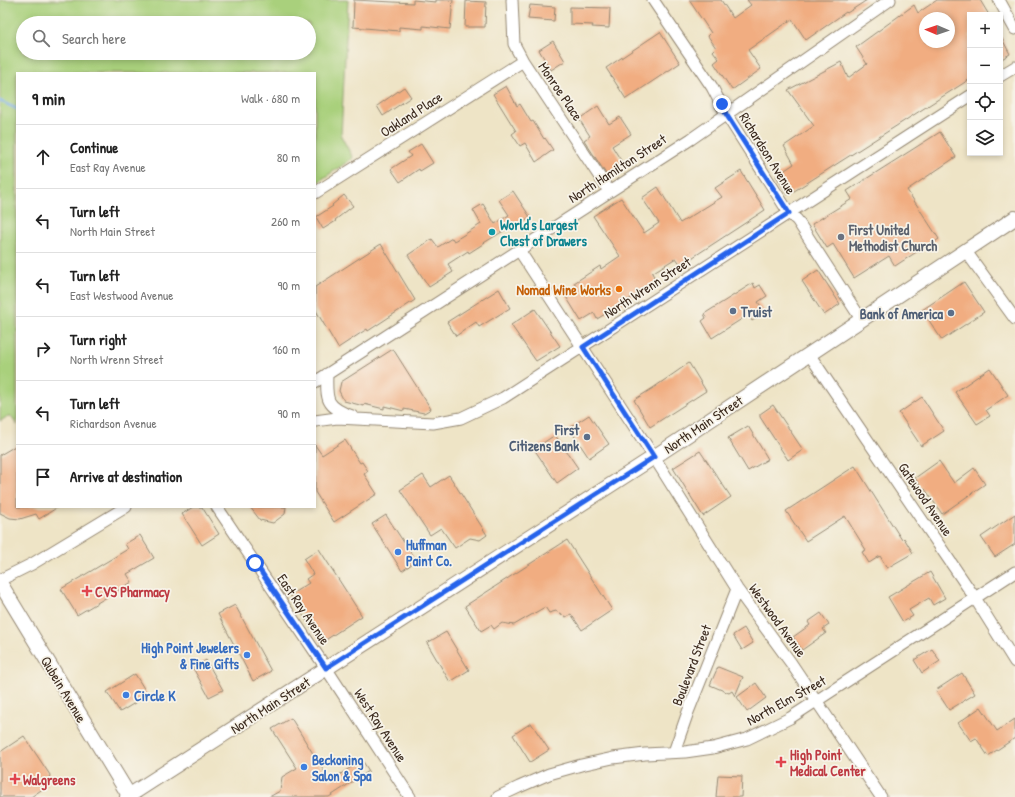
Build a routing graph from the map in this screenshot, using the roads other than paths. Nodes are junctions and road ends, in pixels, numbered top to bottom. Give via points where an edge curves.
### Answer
1 (512, 0) edge
2 (653, 0) edge
3 (890, 0) edge
4 (999, 0) edge
5 (1015, 29) edge
6 (523, 61) junction
7 (1015, 66) edge
8 (1003, 74) edge
9 (967, 98) edge
10 (726, 114) junction
11 (609, 191) junction
12 (316, 192) edge
13 (789, 213) junction
14 (1015, 218) edge
15 (519, 250) junction
16 (965, 250) junction
17 (861, 319) junction
18 (1015, 319) edge
19 (583, 347) junction
20 (810, 354) junction
21 (327, 374) junction
22 (316, 381) edge
23 (363, 419) junction
24 (316, 421) edge
25 (654, 457) junction
26 (124, 508) edge
27 (218, 508) edge
28 (1015, 572) edge
29 (0, 580) edge
30 (0, 583) edge
31 (737, 590) junction
32 (975, 598) junction
33 (1015, 662) edge
34 (326, 668) junction
35 (817, 702) junction
36 (674, 752) junction
37 (128, 797) edge
38 (410, 797) edge
39 (498, 797) edge
40 (881, 797) edge

1 - 6 street, Monroe Place via 514,44
2 - 10 street, Richardson Avenue via 712,87
3 - 10 street, North Hamilton Street
4 - 5 street
6 - 11 street, Monroe Place
6 - 12 street, Oakland Place
7 - 8 street
9 - 13 street, North Wrenn Street
10 - 11 street, North Hamilton Street
10 - 13 street, Richardson Avenue
11 - 15 street, North Hamilton Street
13 - 17 street, Richardson Avenue
13 - 19 street, North Wrenn Street
14 - 16 main road, North Main Street
15 - 19 street, Westwood Avenue
15 - 21 street, North Hamilton Street
16 - 17 main road, North Main Street
16 - 18 street
17 - 20 main road, North Main Street
19 - 23 street, North Wrenn Street via 503,398 461,418 432,423
19 - 25 street, Westwood Avenue
20 - 25 main road, North Main Street
20 - 32 street, Gatewood Avenue
21 - 22 street, North Hamilton Street
21 - 23 street via 327,395 334,408
23 - 24 street, North Wrenn Street via 337,418
25 - 31 street, Westwood Avenue
25 - 34 main road, North Main Street
26 - 29 street via 32,564
27 - 34 street, East Ray Avenue
28 - 32 street, North Elm Street
30 - 37 main road, Qubein Avenue
31 - 35 street, Westwood Avenue
31 - 36 street, Boulevard Street
32 - 33 street, Gatewood Avenue
32 - 35 street, North Elm Street
34 - 37 main road, North Main Street
34 - 38 street, West Ray Avenue
35 - 36 street, North Elm Street via 747,739 713,748
35 - 40 street, Westwood Avenue
36 - 39 street, North Elm Street via 613,758 580,765 549,774

